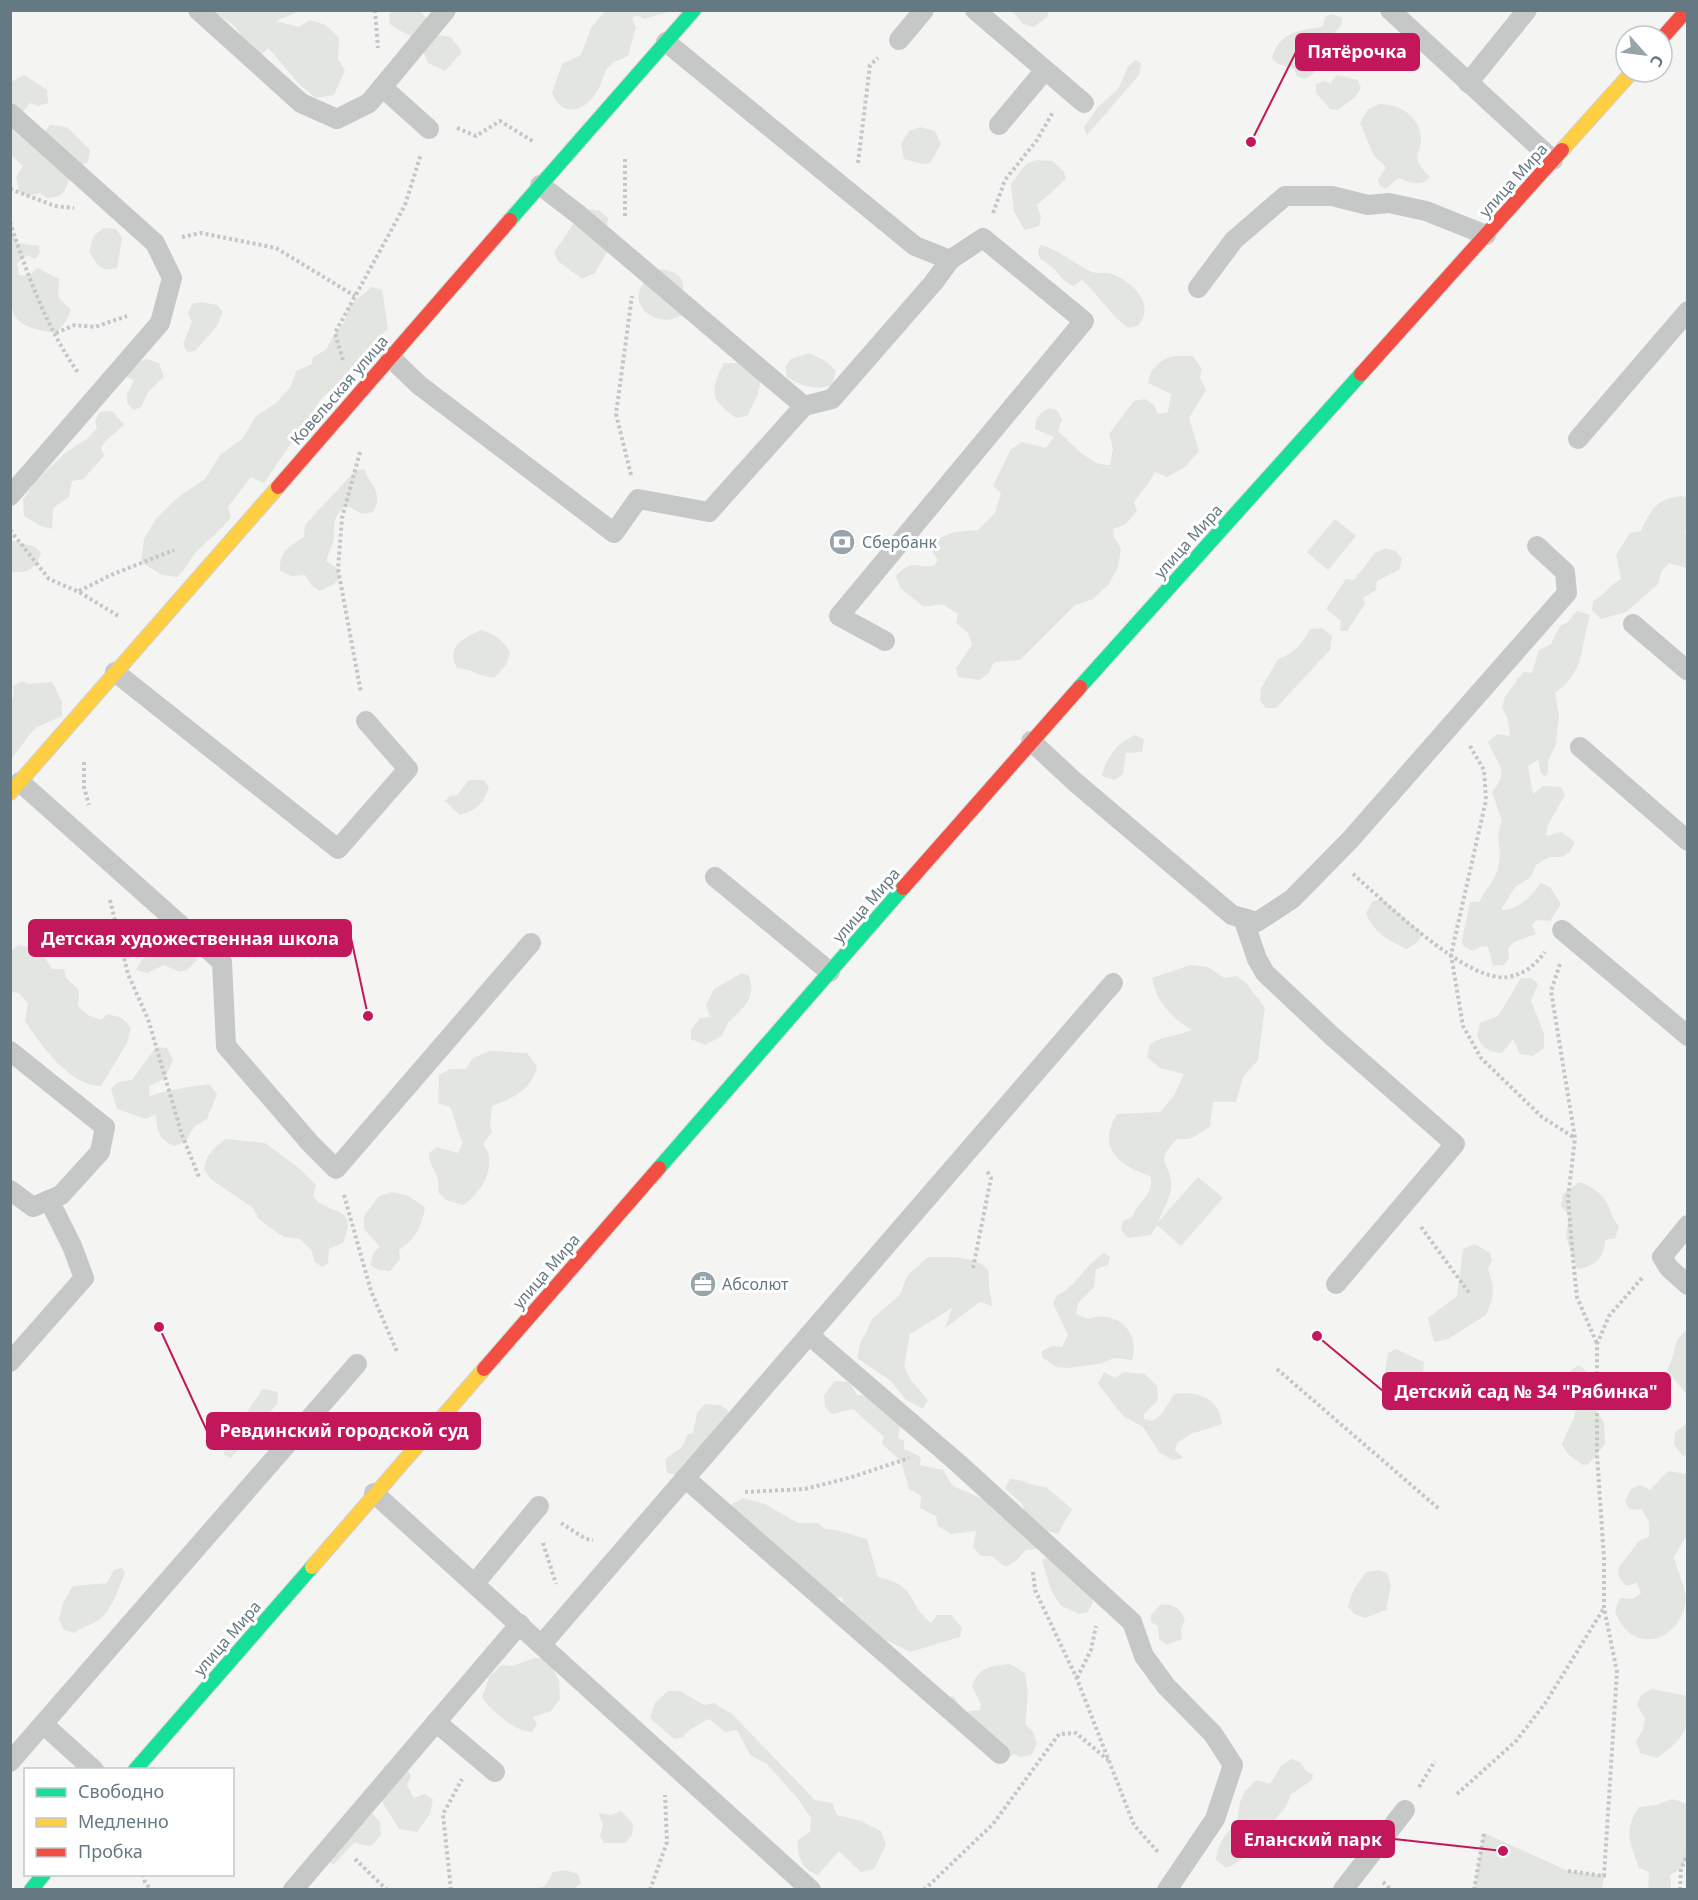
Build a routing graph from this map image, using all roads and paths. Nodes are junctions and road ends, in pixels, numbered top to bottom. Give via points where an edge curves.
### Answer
1 (198, 10) edge
2 (446, 10) edge
3 (694, 10) edge
4 (924, 10) edge
5 (975, 10) edge
6 (1390, 10) edge
7 (1527, 10) edge
8 (1687, 10) edge
9 (1674, 25) edge
10 (899, 40) joint
11 (666, 42) junction
12 (1045, 70) junction
13 (1468, 83) junction
14 (1621, 84) edge
15 (382, 87) junction
16 (1066, 88) junction
17 (1084, 103) dead end
18 (10, 113) edge
19 (999, 125) dead end
20 (429, 129) junction
21 (535, 142) dead end
22 (625, 159) dead end
23 (1553, 160) junction
24 (540, 185) junction
25 (10, 189) edge
26 (851, 194) junction
27 (77, 209) dead end
28 (10, 222) edge
29 (1486, 235) junction
30 (983, 238) junction
31 (155, 243) junction
32 (950, 260) junction
33 (637, 264) junction
34 (1198, 288) dead end
35 (355, 296) junction
36 (164, 310) junction
37 (1688, 311) edge
38 (1680, 332) edge
39 (56, 333) junction
40 (390, 357) junction
41 (344, 363) dead end
42 (95, 398) junction
43 (804, 406) junction
44 (1578, 439) dead end
45 (360, 452) dead end
46 (10, 496) edge
47 (638, 499) junction
48 (10, 530) edge
49 (1537, 546) dead end
50 (176, 549) dead end
51 (79, 592) junction
52 (124, 619) dead end
53 (1633, 624) dead end
54 (885, 641) dead end
55 (1688, 671) edge
56 (115, 672) junction
57 (83, 708) junction
58 (366, 721) joint
59 (1452, 724) junction
60 (1031, 741) junction
61 (1580, 747) dead end
62 (15, 787) edge
63 (90, 808) dead end
64 (1688, 841) edge
65 (101, 852) junction
66 (1333, 857) junction
67 (715, 877) dead end
68 (1243, 918) junction
69 (1568, 935) junction
70 (531, 944) dead end
71 (1451, 955) junction
72 (830, 972) junction
73 (1113, 983) dead end
74 (1688, 1036) edge
75 (10, 1051) edge
76 (1575, 1138) junction
77 (971, 1148) junction
78 (336, 1169) junction
79 (199, 1177) dead end
80 (10, 1190) edge
81 (49, 1200) junction
82 (1404, 1205) junction
83 (1688, 1225) edge
84 (1662, 1257) junction
85 (973, 1268) dead end
86 (1336, 1284) dead end
87 (1688, 1285) edge
88 (1470, 1294) dead end
89 (809, 1335) junction
90 (1597, 1344) junction
91 (397, 1352) dead end
92 (10, 1362) edge
93 (357, 1364) dead end
94 (1277, 1369) dead end
95 (939, 1448) junction
96 (685, 1478) junction
97 (375, 1493) junction
98 (705, 1496) junction
99 (1439, 1509) dead end
100 (536, 1510) junction
101 (1045, 1543) junction
102 (625, 1547) junction
103 (475, 1582) junction
104 (1097, 1590) junction
105 (1604, 1608) junction
106 (567, 1614) junction
107 (520, 1624) junction
108 (542, 1644) junction
109 (1077, 1679) junction
110 (436, 1722) junction
111 (43, 1724) junction
112 (474, 1754) junction
113 (1000, 1754) dead end
114 (664, 1755) junction
115 (1109, 1761) junction
116 (10, 1762) edge
117 (92, 1768) edge
118 (137, 1768) edge
119 (495, 1772) dead end
120 (1457, 1794) dead end
121 (1405, 1810) dead end
122 (1484, 1833) dead end
123 (335, 1840) junction
124 (1688, 1853) edge
125 (1568, 1871) dead end
126 (43, 1876) edge
127 (143, 1876) edge
128 (1172, 1884) edge
129 (31, 1890) edge
130 (151, 1890) edge
131 (293, 1890) edge
132 (387, 1890) edge
133 (452, 1890) edge
134 (650, 1890) edge
135 (811, 1890) edge
136 (924, 1890) edge
137 (1343, 1890) edge
138 (1474, 1890) edge
139 (1680, 1890) edge

1 - 15 lane via 302,103 338,119 369,103
2 - 15 lane
3 - 11 main road, Ковельская улица
4 - 10 lane
5 - 12 lane
6 - 13 lane
7 - 13 lane
8 - 9 main road
10 - 26 path via 870,65
11 - 24 main road, Ковельская улица
11 - 26 lane
12 - 16 lane
12 - 19 lane
13 - 23 lane
14 - 23 main road, улица Мира
15 - 20 lane
16 - 17 lane
16 - 30 path via 1037,140 1005,180
18 - 31 lane
20 - 21 path via 450,125 476,136 500,122
20 - 35 path via 405,205
22 - 33 path via 626,226
23 - 29 main road, улица Мира
24 - 33 lane
24 - 40 main road, Ковельская улица
25 - 27 path via 55,206
26 - 32 lane via 915,246
28 - 39 path via 26,270
29 - 34 lane via 1426,211 1389,203 1368,205 1332,196 1285,196 1234,240
29 - 60 main road, улица Мира
30 - 32 lane
30 - 54 lane via 1084,321 839,616
31 - 35 path via 201,233 276,248
31 - 36 lane via 172,278
32 - 43 lane via 832,399
33 - 43 lane
33 - 47 path via 616,414
35 - 41 path via 335,333
36 - 39 path via 95,327 75,325
36 - 42 lane via 159,324
37 - 38 lane
38 - 44 lane
39 - 42 path
40 - 47 lane via 419,385 614,533
40 - 56 main road, Ковельская улица
42 - 46 lane
43 - 47 lane via 709,512
45 - 58 path via 342,518 338,569
48 - 51 path via 49,579
49 - 59 lane via 1564,572 1567,593
50 - 51 path
51 - 52 path
53 - 55 lane
56 - 57 main road, Ковельская улица
56 - 58 lane via 338,849 408,769
57 - 62 main road, Ковельская улица
57 - 63 path via 84,787
59 - 66 lane
59 - 71 path via 1484,770 1486,800
60 - 68 lane via 1223,908
60 - 72 main road, улица Мира
61 - 64 lane
62 - 65 lane
65 - 78 lane via 222,962 226,1046
65 - 79 path via 128,974 148,1019 182,1135
66 - 68 lane via 1292,899 1257,922
66 - 71 path
67 - 72 lane
68 - 82 lane via 1265,973 1455,1144
69 - 71 path via 1533,967 1507,977 1474,971
69 - 74 lane
69 - 76 path via 1551,991
70 - 78 lane
71 - 76 path via 1463,1026 1482,1058 1542,1118
72 - 97 main road, улица Мира
73 - 77 lane
75 - 81 lane via 105,1127 100,1152 61,1195
76 - 90 path via 1568,1198 1577,1297
77 - 85 path via 991,1178
77 - 89 lane
78 - 91 path via 371,1291
80 - 81 lane via 33,1207
81 - 92 lane via 84,1278
82 - 86 lane
82 - 88 path
83 - 84 lane
84 - 87 lane
84 - 90 path via 1608,1316
89 - 95 lane
89 - 96 lane
90 - 105 path
93 - 111 lane
94 - 99 path
95 - 98 path via 805,1489
95 - 101 lane
96 - 98 lane
96 - 102 lane
97 - 103 lane
97 - 118 main road, улица Мира
98 - 113 lane
100 - 102 path via 586,1539
100 - 103 lane
100 - 106 path
101 - 104 lane
101 - 109 path via 1032,1567 1035,1590
102 - 106 lane
103 - 107 lane
104 - 109 path via 1097,1622 1091,1650
104 - 128 lane via 1132,1622 1144,1656 1166,1686 1213,1734 1233,1765 1215,1819
105 - 120 path via 1546,1702 1515,1741
105 - 125 path via 1617,1672 1604,1876
106 - 108 lane
107 - 108 lane
107 - 110 lane
108 - 114 lane
109 - 115 path
110 - 112 lane
110 - 123 lane
111 - 116 lane
111 - 117 lane
112 - 119 lane
112 - 133 path via 443,1814
114 - 134 path via 667,1842
114 - 135 lane
115 - 128 path via 1134,1825 1164,1859
115 - 136 path via 1076,1733 1059,1734 993,1824
121 - 137 lane
122 - 138 path
123 - 131 lane
123 - 132 path
124 - 139 path via 1680,1869
126 - 129 main road
127 - 130 path

